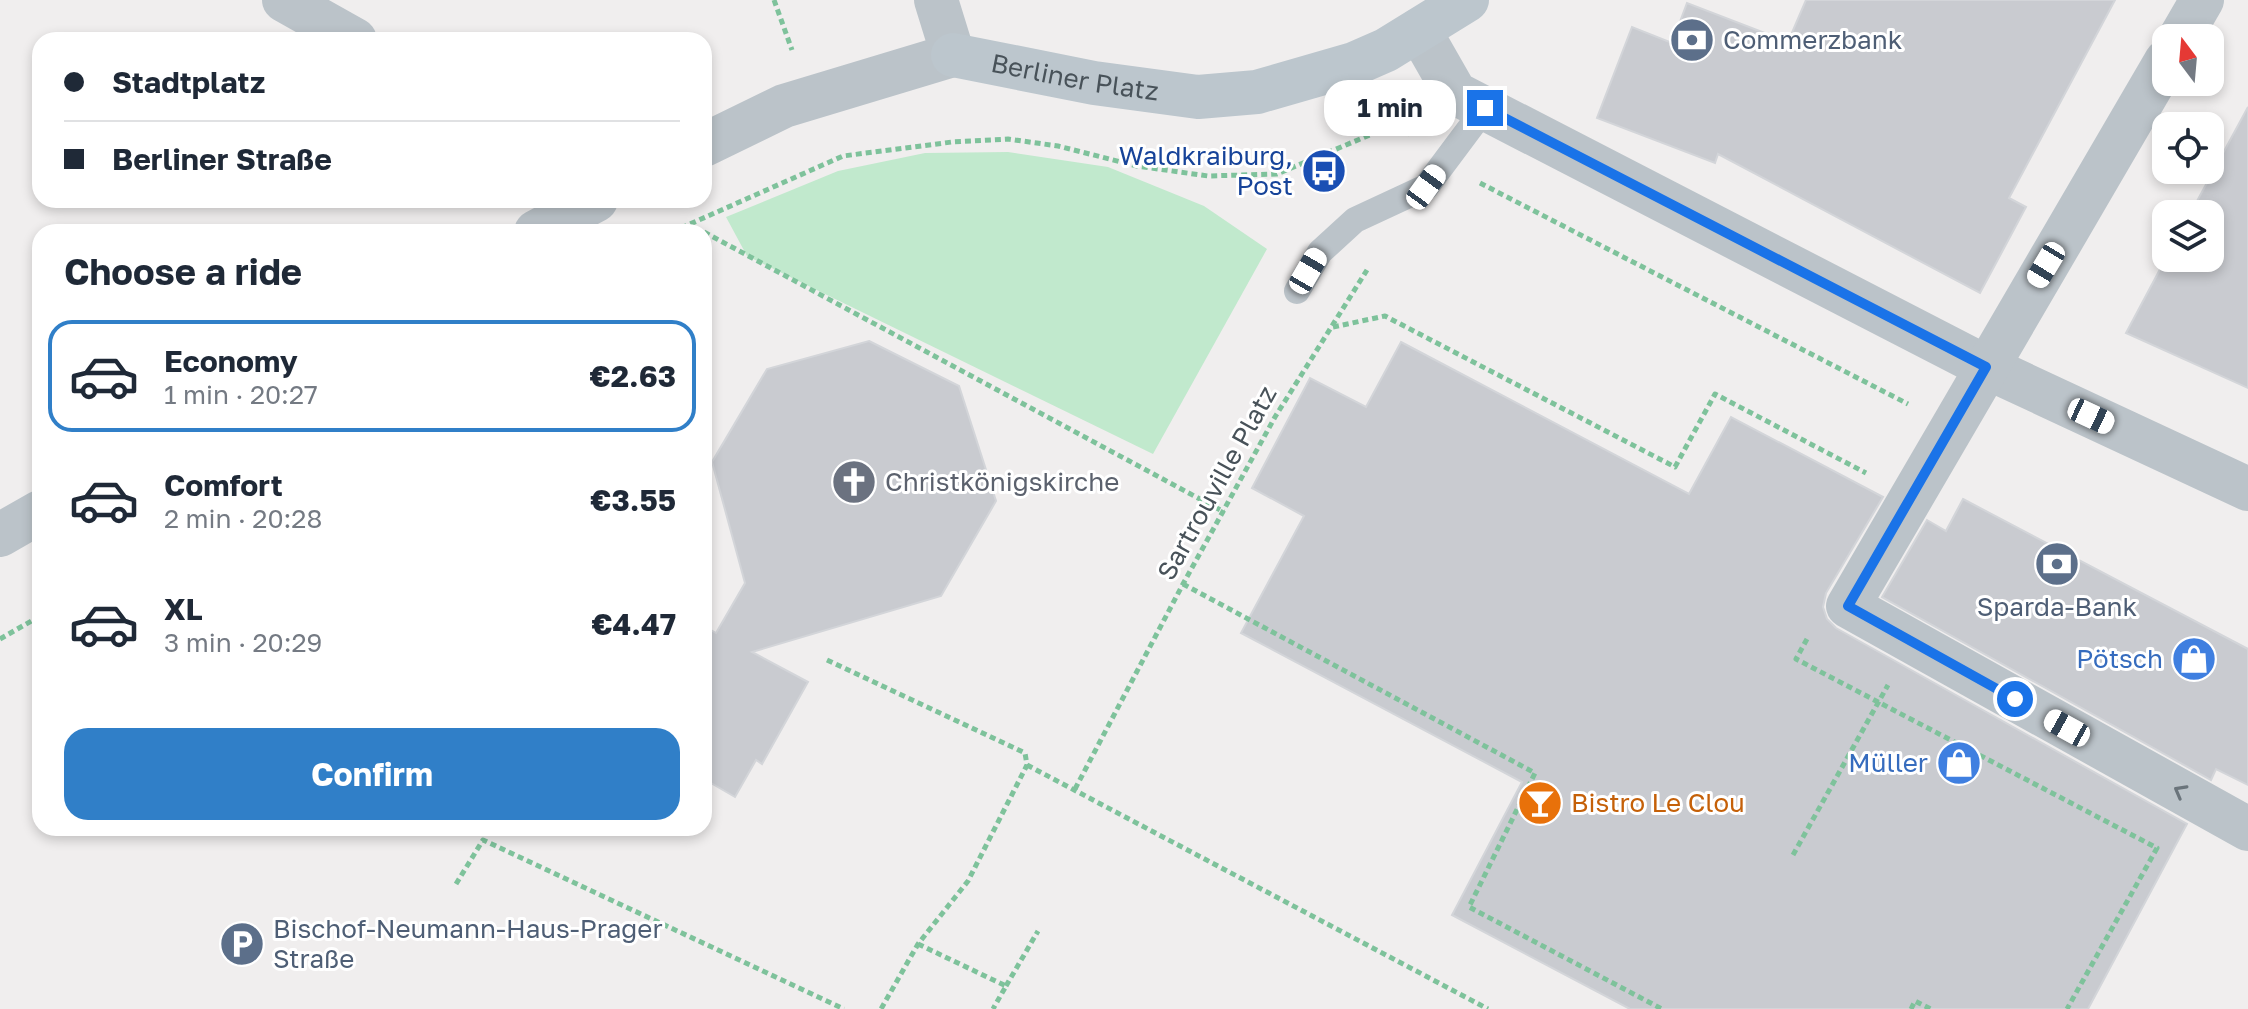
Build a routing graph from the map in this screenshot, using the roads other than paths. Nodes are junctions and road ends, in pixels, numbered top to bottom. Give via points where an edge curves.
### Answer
1 (284, 0) edge
2 (936, 0) edge
3 (1467, 0) edge
4 (2202, 0) edge
5 (2188, 24) edge
6 (1419, 30) junction
7 (341, 32) edge
8 (953, 55) junction
9 (2152, 85) edge
10 (1485, 108) junction
11 (712, 141) edge
12 (572, 208) edge
13 (540, 219) edge
14 (1297, 291) dead end
15 (1986, 367) junction
16 (2248, 489) edge
17 (32, 517) edge
18 (0, 535) edge
19 (2248, 829) edge

1 - 7 street
2 - 8 street
3 - 6 street, Berliner Platz
4 - 5 street
6 - 8 street, Berliner Platz via 1386,50 1309,79 1257,92 1198,97
6 - 10 street via 1455,93
8 - 11 street, Berliner Platz via 784,106
9 - 15 street
10 - 14 lane via 1426,187 1355,220 1320,252
10 - 15 street
12 - 13 street
15 - 16 street
19 -> 15 street via 1848,606
17 - 18 street

